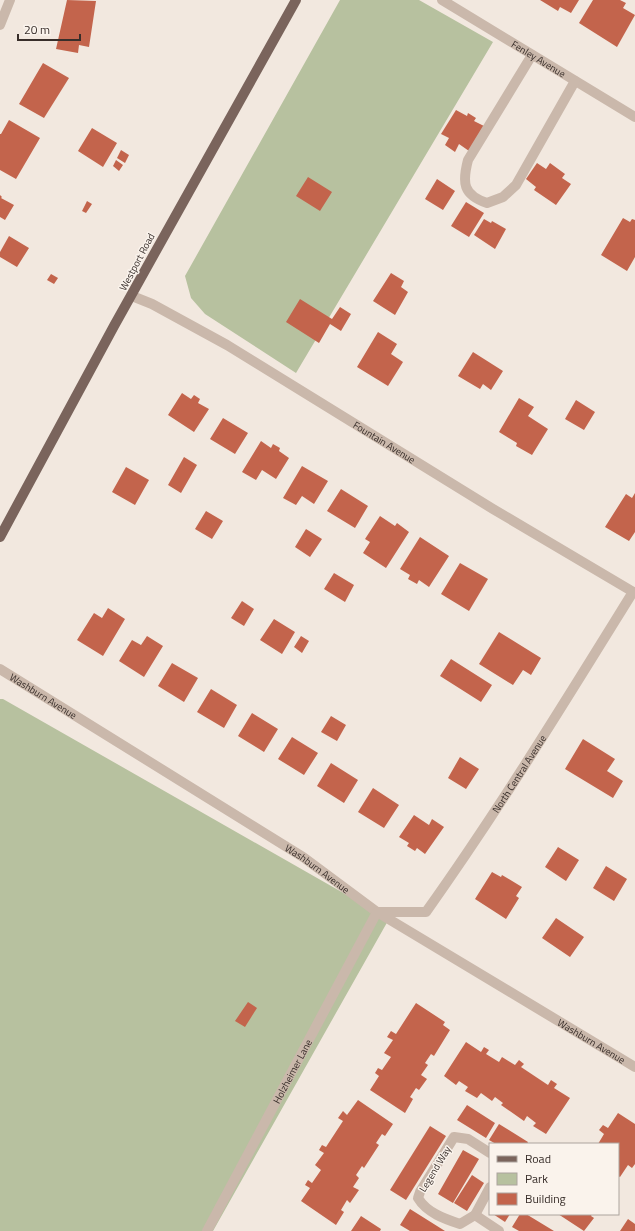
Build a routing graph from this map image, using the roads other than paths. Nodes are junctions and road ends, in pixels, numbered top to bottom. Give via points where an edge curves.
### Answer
1 (10, 0) edge
2 (296, 0) edge
3 (442, 0) edge
4 (0, 25) edge
5 (532, 54) junction
6 (575, 81) junction
7 (635, 117) edge
8 (132, 296) junction
9 (0, 537) edge
10 (634, 592) edge
11 (0, 669) edge
12 (377, 912) junction
13 (635, 1067) edge
14 (489, 1152) edge
15 (489, 1189) edge
16 (476, 1215) junction
17 (207, 1231) edge
18 (499, 1231) edge

1 - 4 street
2 - 8 main road, Westport Road
3 - 5 street, Fenley Avenue
5 - 6 street, Fenley Avenue
5 - 6 street via 468,160 464,176 466,190 476,200 487,203 503,197 516,185
6 - 7 street, Fenley Avenue
8 - 9 main road, Westport Road
8 - 10 street, Fountain Avenue via 152,304 227,345 493,509
10 - 12 street, North Central Avenue via 543,738 426,912
11 - 12 street, Washburn Avenue via 303,857
12 - 13 street, Washburn Avenue
12 - 17 street, Holzheimer Lane
14 - 16 street, Legend Way via 468,1139 454,1137 418,1198 421,1204 442,1218 460,1224
15 - 16 street
16 - 18 street

